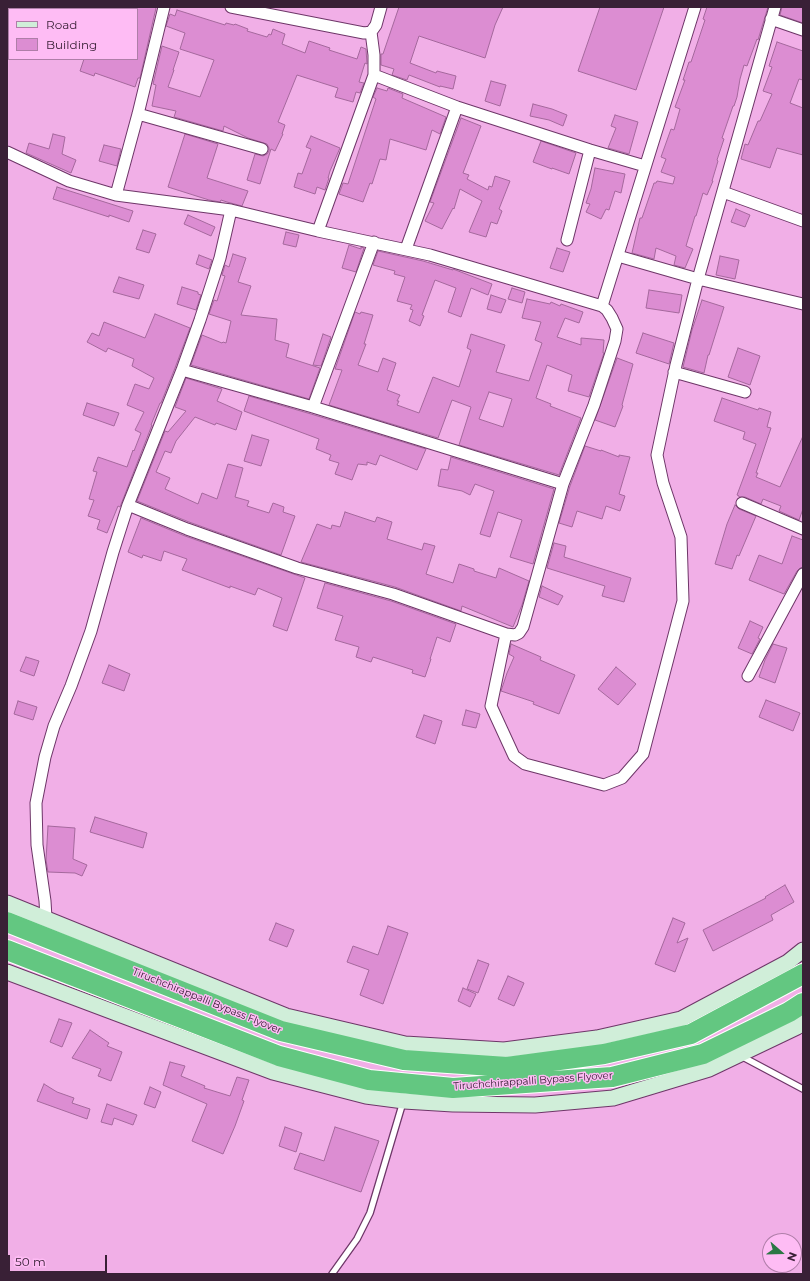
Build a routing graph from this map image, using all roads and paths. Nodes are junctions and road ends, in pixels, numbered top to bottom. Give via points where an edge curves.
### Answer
1 (164, 7) edge
2 (381, 7) edge
3 (695, 7) edge
4 (775, 7) edge
5 (237, 8) edge
6 (771, 19) junction
7 (803, 30) edge
8 (371, 32) junction
9 (374, 75) junction
10 (457, 107) junction
11 (138, 114) junction
12 (262, 149) dead end
13 (590, 150) junction
14 (7, 152) edge
15 (646, 166) junction
16 (722, 192) junction
17 (116, 195) junction
18 (231, 210) junction
19 (803, 221) edge
20 (318, 231) junction
21 (567, 240) dead end
22 (374, 242) junction
23 (406, 249) junction
24 (618, 256) junction
25 (698, 279) junction
26 (803, 304) edge
27 (602, 306) junction
28 (182, 370) junction
29 (674, 372) junction
30 (745, 392) dead end
31 (313, 407) junction
32 (563, 484) junction
33 (742, 503) dead end
34 (128, 505) junction
35 (803, 529) edge
36 (803, 574) edge
37 (506, 634) junction
38 (748, 676) dead end
39 (7, 903) edge
40 (46, 918) junction
41 (7, 922) edge
42 (7, 950) edge
43 (803, 950) edge
44 (7, 972) edge
45 (803, 974) edge
46 (803, 1003) edge
47 (803, 1023) edge
48 (739, 1055) junction
49 (803, 1089) edge
50 (404, 1101) junction
51 (332, 1274) edge

1 - 11 street
2 - 8 street via 376,25
3 - 15 street
4 - 6 street
5 - 8 street
6 - 7 street
6 - 16 street
8 - 9 street
9 - 10 street
9 - 20 street
10 - 13 street
10 - 23 street
11 - 12 street
11 - 17 street
13 - 15 street
13 - 21 street
14 - 17 street via 69,181
15 - 24 street
16 - 19 street
16 - 25 street
17 - 18 street
18 - 20 street
18 - 28 street via 220,258
20 - 22 street
22 - 23 street
22 - 31 street
23 - 27 street
24 - 25 street
24 - 27 street
25 - 26 street
25 - 29 street
27 - 32 street via 607,310 617,329 615,342
28 - 31 street
28 - 34 street
29 - 30 street
29 - 37 street via 657,455 663,484 681,537 683,601 643,754 622,778 604,785 525,764 514,756 491,706
31 - 32 street
32 - 37 street via 523,627 515,635
33 - 35 street
34 - 37 street via 297,568 393,594
34 - 40 street via 91,631 54,726 39,786 36,803 37,845
36 - 38 street
39 - 40 street
40 - 43 street via 286,1016 405,1044 504,1050 598,1038 681,1019 788,962
41 - 45 highway, Tiruchchirappalli Bypass Flyover via 281,1031 404,1060 507,1067 604,1054 691,1034
42 - 46 highway, Tiruchchirappalli Bypass Flyover via 279,1056 369,1080 453,1088 612,1077 703,1054
44 - 50 street via 273,1072 366,1096
47 - 48 street
48 - 49 lane
48 - 50 street via 709,1069 613,1098 534,1105
50 - 51 lane via 370,1213 357,1240

